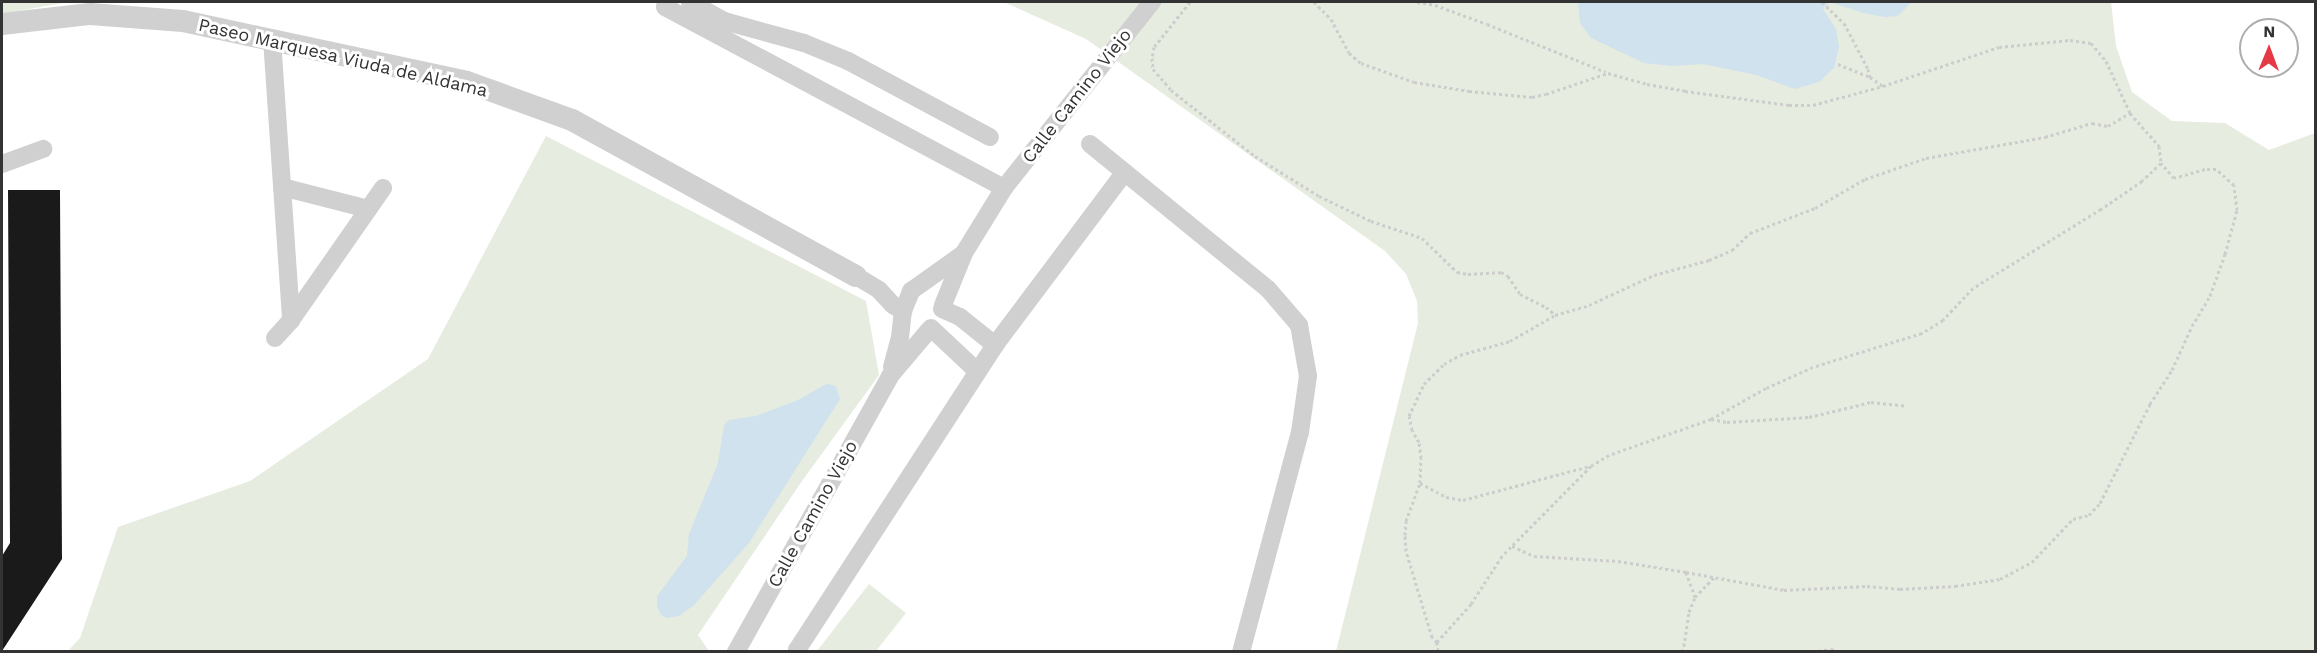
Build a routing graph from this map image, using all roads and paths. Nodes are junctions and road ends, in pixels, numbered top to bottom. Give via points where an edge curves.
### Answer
1 (669, 2) edge
2 (690, 2) edge
3 (1152, 2) edge
4 (1190, 2) edge
5 (1314, 2) edge
6 (1417, 2) edge
7 (1822, 2) edge
8 (2, 24) edge
9 (272, 39) junction
10 (1838, 64) dead end
11 (1608, 73) junction
12 (1870, 77) junction
13 (1883, 86) junction
14 (2130, 113) junction
15 (990, 137) dead end
16 (1090, 144) dead end
17 (43, 150) dead end
18 (2161, 163) junction
19 (2, 164) edge
20 (1125, 172) junction
21 (282, 187) junction
22 (383, 188) dead end
23 (1004, 188) junction
24 (368, 209) junction
25 (964, 253) junction
26 (856, 276) junction
27 (914, 289) junction
28 (942, 307) junction
29 (1555, 315) junction
30 (903, 316) junction
31 (291, 320) junction
32 (930, 329) junction
33 (275, 338) dead end
34 (995, 345) junction
35 (978, 372) junction
36 (890, 376) junction
37 (1906, 406) dead end
38 (1711, 419) junction
39 (1591, 466) junction
40 (1420, 483) junction
41 (1512, 546) junction
42 (1686, 572) junction
43 (1714, 577) junction
44 (1695, 597) junction
45 (1437, 642) junction
46 (736, 651) edge
47 (799, 651) edge
48 (1241, 651) edge
49 (1438, 651) edge
50 (1683, 651) edge
51 (1812, 651) edge
52 (1841, 651) edge

1 - 23 street via 665,7
2 - 15 street via 724,21 804,43 848,61
3 - 23 street, Calle Camino Viejo
4 - 29 path via 1154,47 1153,69 1171,90 1255,156 1319,196 1371,221 1422,238 1457,272 1501,272 1520,294
5 - 11 path via 1331,19 1350,53 1361,63 1414,82 1532,97
6 - 11 path via 1476,20
7 - 12 path via 1844,23
8 - 9 street, Paseo Marquesa Viuda de Aldama via 90,14 183,21
9 - 21 street
9 - 26 street, Paseo Marquesa Viuda de Aldama via 467,82 572,120
10 - 12 path
11 - 13 path via 1647,84 1788,105 1813,105
12 - 13 path
13 - 14 path via 1999,47 2070,40 2091,43 2106,61
14 - 18 path via 2159,146
14 - 29 path via 2108,126 2092,123 2046,137 1926,158 1865,179 1793,219 1750,233 1732,250 1654,275 1589,305
16 - 20 street
17 - 19 street
18 - 38 path via 2142,182 1973,288 1942,320 1922,333 1813,367
18 - 43 path via 2174,178 2216,169 2234,185 2237,210 2210,296 2114,477 2089,515 2073,519 2032,561 2000,579 1944,587 1784,590
20 - 34 street
20 - 48 street via 1268,289 1299,325 1308,376 1300,432
21 - 24 street
21 - 31 street
22 - 24 street
23 - 25 street, Calle Camino Viejo
24 - 31 street
25 - 27 street, Calle Camino Viejo
25 - 28 street, Calle Camino Viejo
26 - 27 street, Paseo Marquesa Viuda de Aldama
26 - 30 street, Paseo Marquesa Viuda de Aldama via 879,290
27 - 28 street via 925,287 934,291
27 - 30 street
28 - 32 street
28 - 34 street
29 - 40 path via 1510,341 1460,355 1444,364 1425,384 1409,416 1419,442
30 - 32 street via 908,328 919,332
30 - 36 street, Calle Camino Viejo
31 - 33 street
32 - 35 street
32 - 36 street, Calle Camino Viejo
34 - 35 street
35 - 47 street
36 - 46 street, Calle Camino Viejo
37 - 38 path via 1871,402 1809,417 1737,422
38 - 39 path via 1609,455
39 - 40 path via 1463,500 1446,497
39 - 41 path
40 - 45 path via 1406,520 1406,551 1432,637
41 - 42 path via 1534,556 1618,561
41 - 45 path via 1492,569 1471,604
42 - 43 path
42 - 44 path
43 - 44 path
44 - 50 path
45 - 49 path
51 - 52 path

